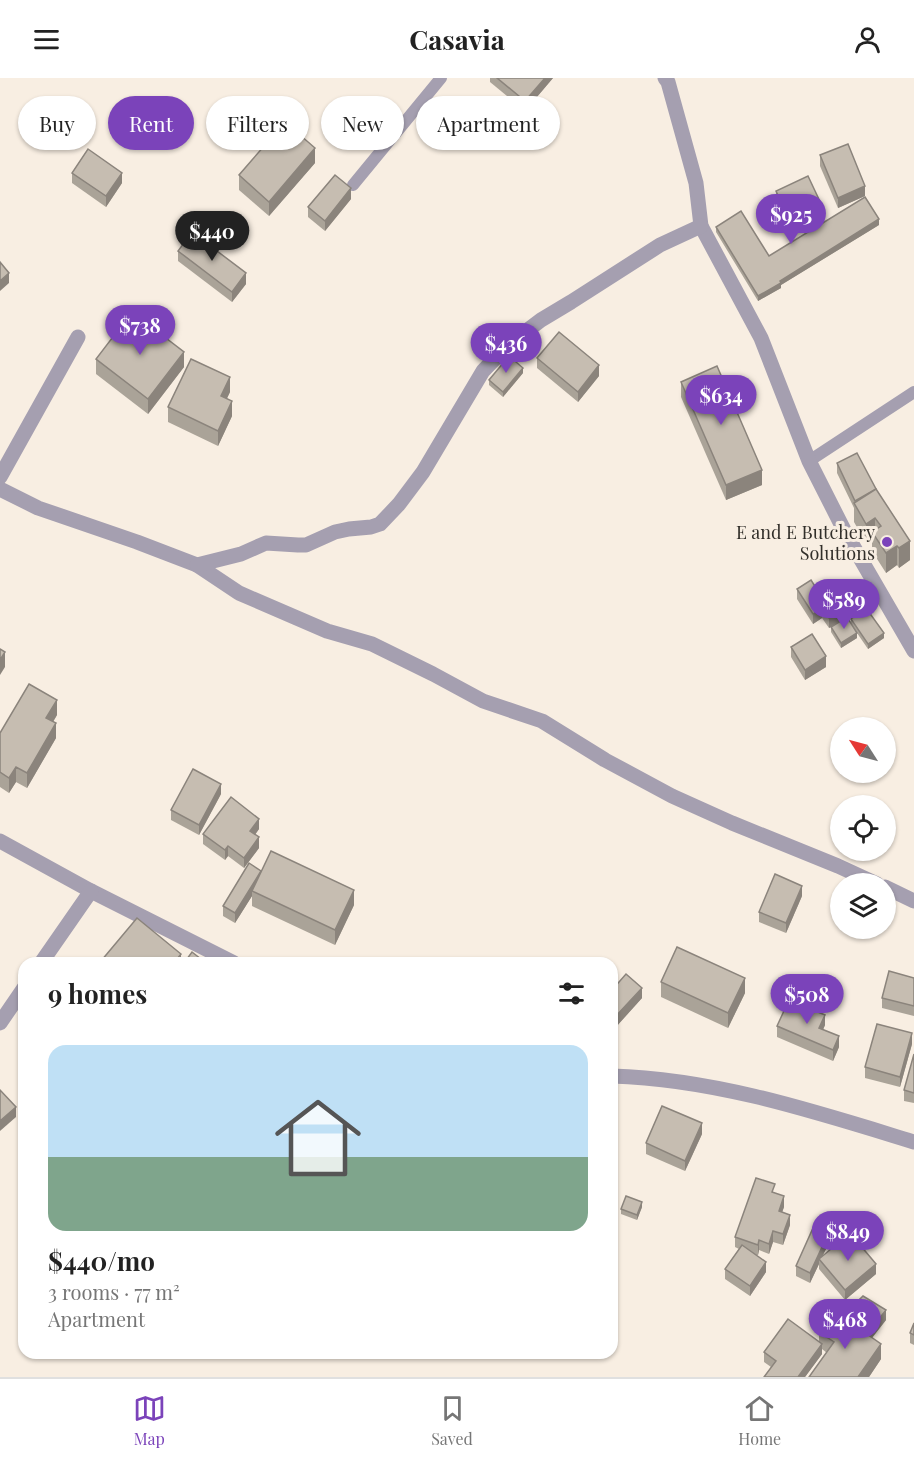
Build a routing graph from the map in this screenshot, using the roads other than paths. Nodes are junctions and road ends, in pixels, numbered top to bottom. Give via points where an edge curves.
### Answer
1 (441, 78) edge
2 (665, 78) edge
3 (353, 185) dead end
4 (701, 226) junction
5 (78, 337) dead end
6 (914, 392) edge
7 (809, 461) junction
8 (0, 477) edge
9 (0, 489) edge
10 (197, 565) junction
11 (914, 651) edge
12 (0, 840) edge
13 (853, 873) edge
14 (91, 891) junction
15 (896, 892) edge
16 (914, 901) edge
17 (45, 957) edge
18 (222, 957) edge
19 (18, 997) edge
20 (0, 1023) edge
21 (618, 1076) edge
22 (914, 1142) edge

1 - 3 lane
2 - 4 street via 696,183
4 - 7 street via 761,338
4 - 10 street via 660,245 508,345 483,371 423,472 380,524 342,531 306,544 266,543
5 - 8 street
6 - 7 lane
7 - 11 street
9 - 10 street via 38,508
10 - 13 street via 239,593 327,631 372,644 483,701 542,721 672,796
12 - 14 street
14 - 17 street
14 - 18 street
15 - 16 street
19 - 20 street
21 - 22 street via 690,1084 770,1100

